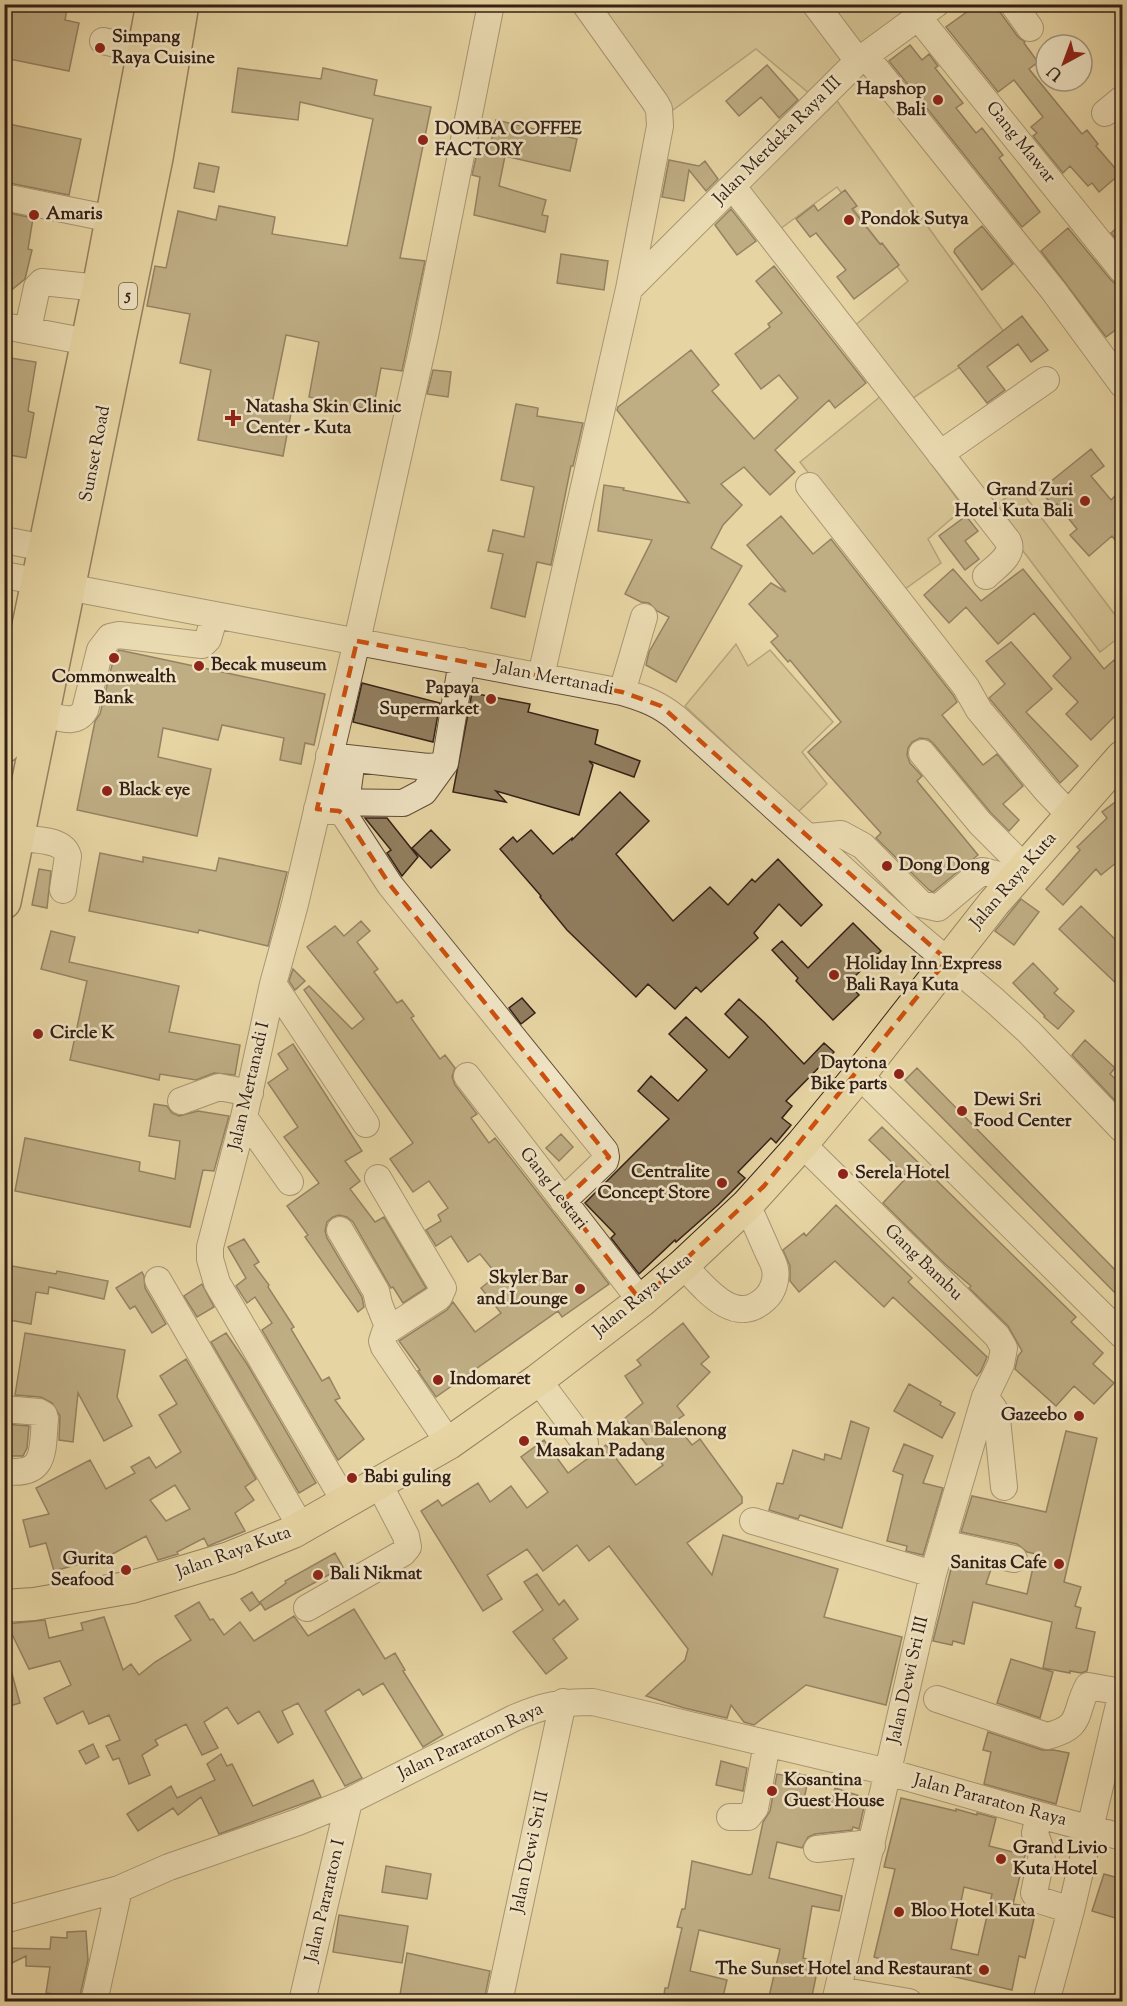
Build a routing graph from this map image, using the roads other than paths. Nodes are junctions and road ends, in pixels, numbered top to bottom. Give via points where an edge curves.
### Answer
1 (153, 4) edge
2 (182, 4) edge
3 (491, 4) edge
4 (585, 4) edge
5 (815, 4) edge
6 (1012, 4) edge
7 (927, 11) edge
8 (1030, 28) dead end
9 (103, 41) dead end
10 (143, 50) junction
11 (862, 58) junction
12 (733, 187) junction
13 (4, 197) edge
14 (112, 219) junction
15 (1122, 270) edge
16 (99, 288) junction
17 (629, 289) junction
18 (16, 328) edge
19 (88, 342) junction
20 (1046, 380) dead end
21 (1122, 384) edge
22 (940, 454) junction
23 (809, 486) dead end
24 (4, 540) edge
25 (45, 548) junction
26 (4, 575) edge
27 (986, 576) dead end
28 (53, 584) junction
29 (215, 615) junction
30 (644, 617) dead end
31 (357, 642) junction
32 (462, 661) junction
33 (542, 676) junction
34 (622, 692) junction
35 (42, 714) junction
36 (4, 746) edge
37 (922, 753) dead end
38 (340, 757) junction
39 (1122, 758) edge
40 (445, 763) junction
41 (346, 803) junction
42 (318, 805) junction
43 (1071, 816) junction
44 (809, 837) junction
45 (17, 838) junction
46 (1016, 878) junction
47 (63, 890) dead end
48 (4, 902) edge
49 (947, 960) junction
50 (273, 984) junction
51 (859, 1075) junction
52 (467, 1076) dead end
53 (181, 1101) dead end
54 (247, 1105) junction
55 (366, 1124) dead end
56 (1122, 1129) edge
57 (802, 1144) junction
58 (378, 1178) dead end
59 (290, 1182) dead end
60 (563, 1202) junction
61 (747, 1204) junction
62 (340, 1230) dead end
63 (683, 1265) junction
64 (158, 1280) dead end
65 (641, 1301) junction
66 (389, 1329) junction
67 (1122, 1335) edge
68 (538, 1380) junction
69 (985, 1396) junction
70 (4, 1409) edge
71 (449, 1443) junction
72 (585, 1443) dead end
73 (4, 1471) edge
74 (379, 1484) junction
75 (1004, 1487) dead end
76 (345, 1502) junction
77 (753, 1521) dead end
78 (301, 1527) junction
79 (942, 1543) junction
80 (1014, 1559) dead end
81 (933, 1574) junction
82 (4, 1606) edge
83 (307, 1608) dead end
84 (1122, 1692) edge
85 (937, 1699) dead end
86 (563, 1702) junction
87 (767, 1744) junction
88 (888, 1772) junction
89 (349, 1801) junction
90 (1039, 1815) junction
91 (730, 1817) dead end
92 (1090, 1828) junction
93 (1122, 1837) edge
94 (872, 1846) junction
95 (817, 1849) dead end
96 (119, 1889) junction
97 (1071, 1910) junction
98 (4, 1920) edge
99 (836, 1996) edge
100 (94, 2001) edge
101 (302, 2001) edge
102 (499, 2001) edge
103 (909, 2001) edge
104 (1046, 2001) edge

1 - 10 highway, Sunset Road / 5
2 - 28 highway, Sunset Road / 5 via 156,158
3 - 31 street, Jalan Mertanadi I via 427,324
4 - 17 street via 655,102 661,118
5 - 11 street
6 - 8 street
7 - 11 street, Jalan Merdeka Raya III
7 - 15 street, Gang Mawar
9 - 10 street
10 - 14 highway, Sunset Road / 5
11 - 12 street, Jalan Merdeka Raya III
11 - 21 street via 1053,290
12 - 17 street, Jalan Merdeka Raya III
12 - 22 street
13 - 14 street
14 - 16 highway, Sunset Road / 5
16 - 18 street via 42,282
16 - 19 highway, Sunset Road / 5
17 - 33 street
18 - 19 street
19 - 25 highway, Sunset Road / 5
20 - 22 street
22 - 27 street via 1010,545 1006,558
23 - 43 street via 966,687 979,710
24 - 25 street
25 - 28 highway, Sunset Road / 5
26 - 28 street, Jalan Mertanadi
28 - 29 street, Jalan Mertanadi
28 - 35 highway, Sunset Road / 5
28 - 36 highway, Sunset Road / 5
29 - 31 street, Jalan Mertanadi
29 - 35 street via 208,639 202,645 110,637 100,650 82,716 71,720
30 - 34 street
31 - 32 street, Jalan Mertanadi
31 - 38 street, Jalan Mertanadi I
32 - 33 street, Jalan Mertanadi
32 - 40 street
33 - 34 street, Jalan Mertanadi
34 - 44 street, Jalan Mertanadi via 661,706
35 - 45 highway, Sunset Road / 5
37 - 46 street via 980,823
38 - 40 street via 428,767
38 - 41 street
38 - 42 street, Jalan Mertanadi I
39 - 43 main road, Jalan Raya Kuta
40 - 41 street via 424,792 404,802
41 - 42 street
42 - 50 street, Jalan Mertanadi I
42 - 60 street via 345,816 390,885 605,1151 605,1161
43 - 46 main road, Jalan Raya Kuta
44 - 46 street via 842,834 863,846 921,904 938,908 982,871
44 - 49 street, Jalan Mertanadi
45 - 47 street via 57,844 67,851
45 - 48 highway, Sunset Road / 5
46 - 49 main road, Jalan Raya Kuta
49 - 51 main road, Jalan Raya Kuta
49 - 56 street, Jalan Mertanadi via 1029,1032
50 - 54 street, Jalan Mertanadi I
50 - 55 street
51 - 57 main road, Jalan Raya Kuta
51 - 67 street
52 - 60 street, Gang Lestari
53 - 54 street via 219,1087
54 - 59 street
54 - 76 street, Jalan Mertanadi I via 210,1247 213,1272
57 - 61 main road, Jalan Raya Kuta
57 - 69 street, Gang Bambu via 997,1336 1004,1348 1001,1364
58 - 66 street via 443,1288 439,1297
60 - 65 street, Gang Lestari
61 - 63 main road, Jalan Raya Kuta
61 - 63 street via 775,1269 769,1296 750,1309 732,1308 706,1290
62 - 66 street via 376,1291
63 - 65 main road, Jalan Raya Kuta
64 - 78 street
65 - 68 main road, Jalan Raya Kuta
66 - 71 street via 382,1341 390,1358
68 - 71 main road, Jalan Raya Kuta
68 - 72 street
69 - 75 street via 997,1419
69 - 79 street, Jalan Dewi Sri III
70 - 73 street via 39,1412 45,1419 41,1455 33,1468 20,1473
71 - 74 main road, Jalan Raya Kuta
74 - 76 main road, Jalan Raya Kuta
74 - 83 street via 408,1547
76 - 78 main road, Jalan Raya Kuta
77 - 81 street
78 - 82 main road, Jalan Raya Kuta via 261,1547 132,1587
79 - 80 street
79 - 81 street, Jalan Dewi Sri III
81 - 88 street, Jalan Dewi Sri III
84 - 85 street via 1088,1686 1075,1720 1065,1732 1047,1736
84 - 92 street
86 - 87 street, Jalan Pararaton Raya via 593,1702
86 - 89 street, Jalan Pararaton Raya via 514,1718
86 - 102 street, Jalan Dewi Sri II
87 - 88 street, Jalan Pararaton Raya
87 - 91 street via 755,1808 748,1817
88 - 90 street, Jalan Pararaton Raya
88 - 94 street, Jalan Dewi Sri III
89 - 96 street, Jalan Pararaton Raya
89 - 101 street, Jalan Pararaton I
90 - 92 street, Jalan Pararaton Raya
90 - 97 street via 1035,1833 1042,1854 1034,1893 1039,1900
92 - 93 street, Jalan Pararaton Raya
92 - 97 street
94 - 95 street
94 - 99 street, Jalan Dewi Sri III
96 - 98 street, Jalan Pararaton Raya
96 - 100 street
97 - 104 street
99 - 103 street

